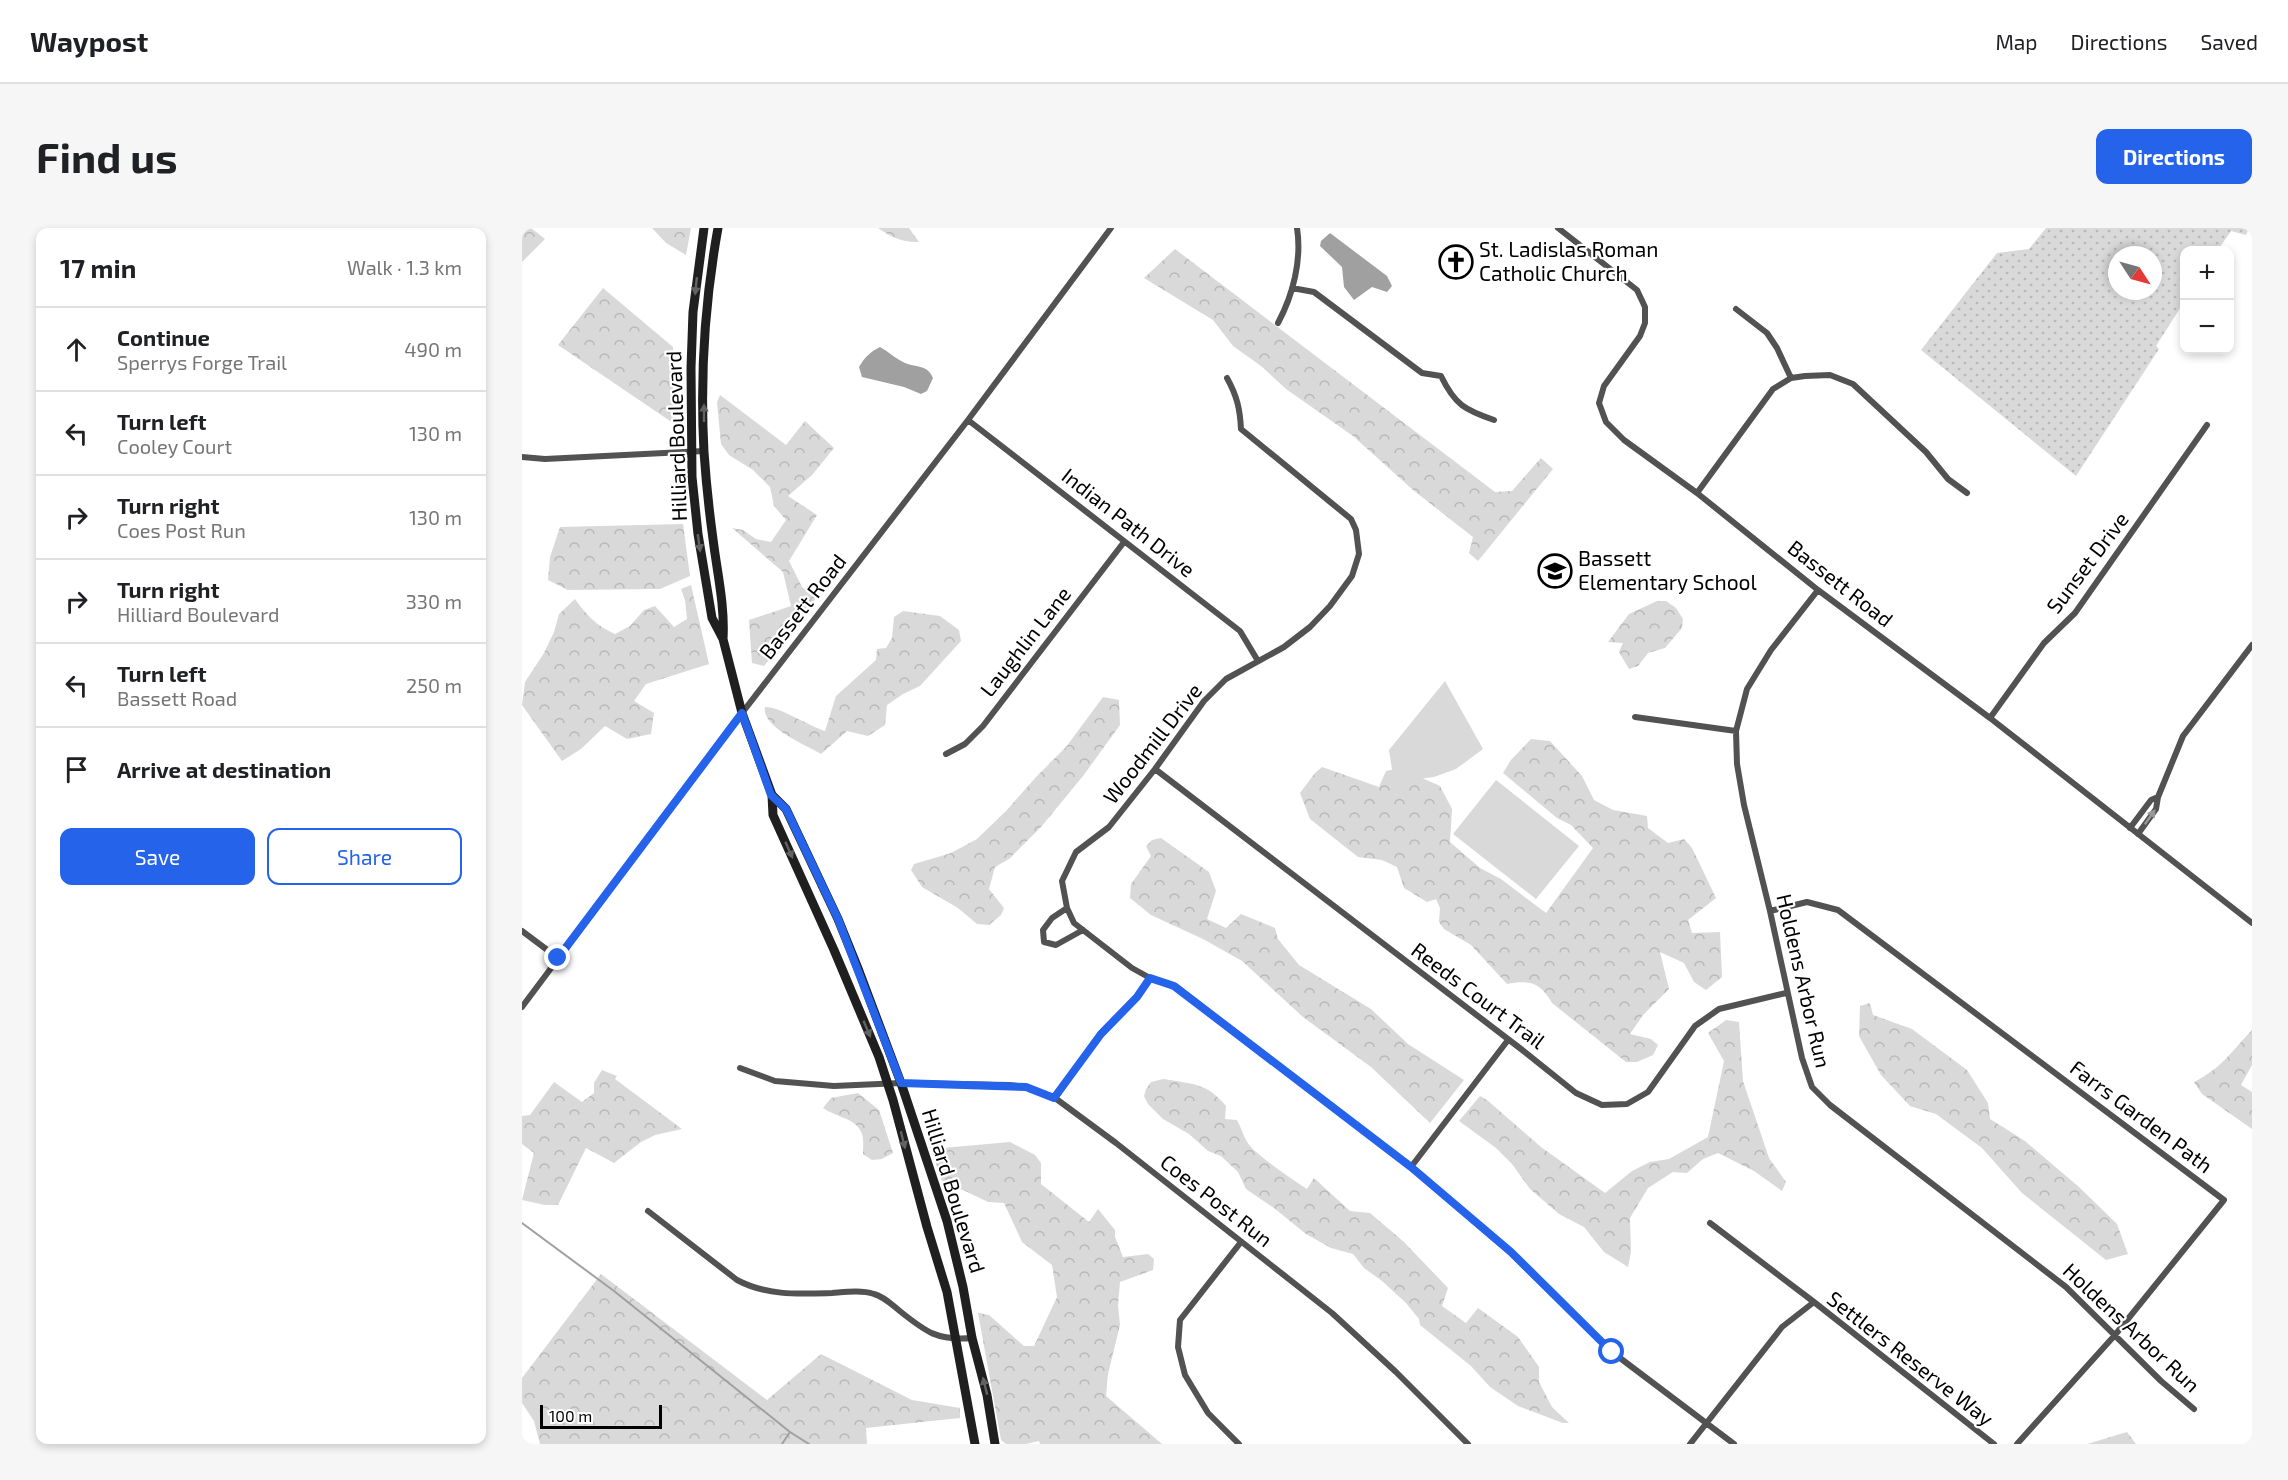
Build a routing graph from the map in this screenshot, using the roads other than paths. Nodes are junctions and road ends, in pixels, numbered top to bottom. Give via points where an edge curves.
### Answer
1 (704, 228) edge
2 (718, 228) edge
3 (1111, 228) edge
4 (1297, 228) edge
5 (1558, 228) edge
6 (1292, 288) junction
7 (1736, 309) dead end
8 (1278, 323) dead end
9 (1227, 378) dead end
10 (1791, 378) junction
11 (968, 420) junction
12 (1494, 420) dead end
13 (2207, 425) dead end
14 (692, 451) junction
15 (704, 451) junction
16 (522, 457) edge
17 (1697, 493) junction
18 (1967, 493) dead end
19 (1124, 542) junction
20 (1818, 590) junction
21 (723, 639) junction
22 (2252, 645) edge
23 (1258, 661) junction
24 (742, 713) junction
25 (1635, 717) dead end
26 (1990, 718) junction
27 (1736, 731) junction
28 (946, 754) dead end
29 (1155, 769) junction
30 (771, 795) junction
31 (2158, 797) junction
32 (2130, 828) junction
33 (2138, 834) junction
34 (1067, 908) junction
35 (1770, 911) junction
36 (2252, 923) edge
37 (1083, 930) junction
38 (522, 931) edge
39 (558, 958) junction
40 (1150, 978) junction
41 (1786, 993) junction
42 (522, 1007) edge
43 (1508, 1040) junction
44 (740, 1068) dead end
45 (895, 1083) junction
46 (1054, 1098) junction
47 (1411, 1167) junction
48 (648, 1211) dead end
49 (1710, 1223) dead end
50 (1241, 1242) junction
51 (1814, 1302) junction
52 (2115, 1335) junction
53 (972, 1338) junction
54 (957, 1339) junction
55 (2194, 1409) dead end
56 (1706, 1422) junction
57 (975, 1444) edge
58 (995, 1444) edge
59 (1239, 1444) edge
60 (1468, 1444) edge
61 (1689, 1444) edge
62 (1734, 1444) edge
63 (1994, 1444) edge
64 (2017, 1444) edge

1 -> 14 main road, Hilliard Boulevard via 693,312
15 -> 2 main road, Hilliard Boulevard via 705,345
3 - 11 street, Bassett Road
4 - 6 street via 1299,252
5 - 17 street, Bassett Road via 1637,290 1645,307 1640,336 1604,386 1599,403 1606,422 1624,440
6 - 8 street
6 - 12 street via 1314,292 1422,373 1441,376 1449,392 1466,410
7 - 10 street via 1767,333
9 - 23 street, Woodmill Drive via 1237,396 1241,429 1351,519 1359,554 1353,576 1330,606 1284,647
10 - 17 street via 1773,389
10 - 18 street via 1830,375 1853,384
11 - 19 street, Indian Path Drive
11 - 24 street, Bassett Road
13 - 26 street, Sunset Drive via 2075,613 2044,643
14 - 15 street
14 - 16 street
14 -> 21 main road, Hilliard Boulevard via 705,581 712,618
15 - 21 main road, Hilliard Boulevard via 725,616
17 - 20 street, Bassett Road
19 - 23 street, Indian Path Drive via 1240,631
19 - 28 street, Laughlin Lane via 983,726 965,744
20 - 26 street, Bassett Road
20 - 27 street, Holdens Arbor Run via 1748,689
21 - 24 main road, Hilliard Boulevard
22 - 31 street via 2183,736
23 - 29 street, Woodmill Drive via 1226,680 1204,701
24 - 30 main road, Hilliard Boulevard
24 - 39 street, Bassett Road
25 - 27 street
26 - 32 street, Bassett Road
27 - 35 street, Holdens Arbor Run via 1744,805
29 - 34 street, Woodmill Drive via 1108,827 1076,852 1062,882
29 - 43 street, Reeds Court Trail
30 -> 45 main road, Hilliard Boulevard via 773,815
30 - 45 main road, Hilliard Boulevard via 786,809 838,919
31 - 32 street via 2151,800
33 -> 31 street via 2156,809
32 - 33 street, Bassett Road
33 - 36 street, Bassett Road
34 - 37 street via 1074,923
34 - 37 street via 1043,930 1044,942 1056,945
35 - 41 street, Holdens Arbor Run
35 - 52 street, Farrs Garden Path via 1807,902 1838,910 2224,1200
37 - 40 street
38 - 39 street
39 - 42 street, Bassett Road
40 - 46 street via 1101,1034
40 - 47 street via 1174,986
41 - 43 street, Reeds Court Trail via 1719,1009 1695,1026 1648,1092 1627,1104 1602,1105 1576,1093
41 - 52 street, Holdens Arbor Run via 1812,1087 2067,1287
43 - 47 street
44 - 45 street, Coes Post Run via 775,1081 834,1086
45 - 46 street, Coes Post Run via 1026,1087
45 - 53 main road, Hilliard Boulevard via 947,1221
45 -> 54 main road, Hilliard Boulevard
46 - 50 street, Coes Post Run
47 - 56 street via 1511,1252 1612,1352
48 - 54 street via 750,1287 793,1294 873,1294 885,1298 925,1332
49 - 51 street
50 - 59 street via 1180,1320 1178,1347 1185,1375 1208,1413
50 - 60 street, Coes Post Run via 1332,1313
51 - 56 street, Settlers Reserve Way via 1782,1327
51 - 63 street, Settlers Reserve Way
52 - 55 street, Holdens Arbor Run
52 - 64 street, Farrs Garden Path
53 - 54 street
58 -> 53 main road, Hilliard Boulevard
54 - 57 main road, Hilliard Boulevard
56 - 61 street, Settlers Reserve Way
56 - 62 street

